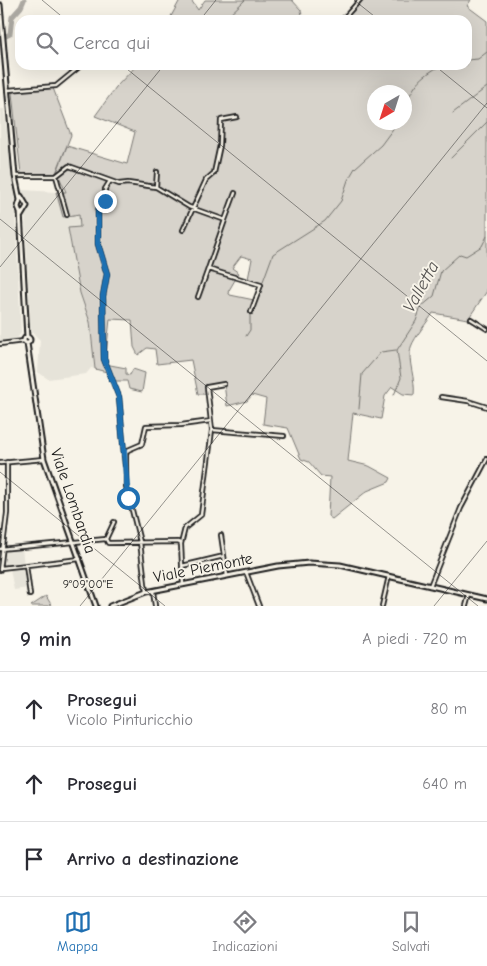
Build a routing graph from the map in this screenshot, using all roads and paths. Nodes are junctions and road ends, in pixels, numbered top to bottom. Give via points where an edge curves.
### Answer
1 (360, 0) edge
2 (0, 5) edge
3 (346, 15) edge
4 (76, 70) edge
5 (8, 90) junction
6 (237, 117) dead end
7 (157, 172) dead end
8 (15, 176) junction
9 (56, 176) junction
10 (110, 181) junction
11 (156, 187) junction
12 (235, 193) dead end
13 (21, 202) junction
14 (193, 208) junction
15 (22, 210) junction
16 (67, 215) dead end
17 (225, 220) junction
18 (184, 230) dead end
19 (208, 268) junction
20 (198, 297) dead end
21 (251, 312) dead end
22 (471, 320) dead end
23 (487, 329) edge
24 (26, 342) junction
25 (0, 344) edge
26 (224, 384) dead end
27 (441, 398) dead end
28 (487, 407) edge
29 (211, 421) junction
30 (212, 430) junction
31 (284, 436) dead end
32 (487, 458) edge
33 (44, 459) junction
34 (6, 462) junction
35 (0, 463) edge
36 (125, 465) junction
37 (114, 522) dead end
38 (221, 535) dead end
39 (106, 539) junction
40 (73, 542) junction
41 (140, 542) junction
42 (181, 544) junction
43 (2, 549) edge
44 (224, 556) junction
45 (80, 559) junction
46 (26, 566) junction
47 (182, 566) junction
48 (0, 569) edge
49 (246, 572) junction
50 (227, 576) junction
51 (389, 576) junction
52 (183, 586) junction
53 (430, 586) junction
54 (146, 592) junction
55 (153, 592) junction
56 (30, 595) dead end
57 (469, 595) junction
58 (487, 599) edge
59 (96, 606) edge
60 (110, 606) edge
61 (156, 606) edge
62 (259, 606) edge
63 (382, 606) edge
64 (466, 606) edge

1 - 3 street
2 - 5 main road
4 - 5 street via 56,86
5 - 8 main road
6 - 14 street via 221,120 214,173 206,180
7 - 11 street
8 - 9 street
8 - 13 main road
9 - 10 street via 69,166
9 - 16 street
10 - 11 street
10 - 36 street via 105,189 105,201 98,212 98,244 107,274 103,296 104,359 119,397
11 - 14 street
12 - 17 street
13 - 15 main road via 18,207
13 - 15 main road via 27,206
14 - 17 street
14 - 18 street
15 - 24 main road, Viale Lombardia via 27,337 30,340
17 - 19 street
19 - 20 street
19 - 21 street via 262,285
22 - 23 street
24 - 25 street
24 - 33 main road, Viale Lombardia
26 - 29 street via 206,388
27 - 28 street
29 - 30 street
29 - 36 street via 146,426 142,444 128,450
30 - 31 street
30 - 42 street via 201,515 185,528
32 - 53 street via 461,508
33 - 34 street
33 - 40 main road, Viale Lombardia
34 - 35 street
34 - 43 street via 7,514
36 - 41 street via 126,486
37 - 39 street
38 - 44 street
39 - 40 street
39 - 41 street via 108,543
40 - 43 street
40 - 45 main road, Viale Lombardia
41 - 42 street
41 - 54 street
42 - 47 street
43 - 48 street
44 - 47 street
44 - 50 street
45 - 46 street
45 - 59 main road, Viale Lombardia
46 - 48 street
46 - 56 street
47 - 52 street
49 - 50 main road, Viale Piemonte
49 - 51 main road, Viale Piemonte via 303,563 340,565
49 - 62 street
50 - 52 main road, Viale Piemonte
51 - 53 main road, Viale Piemonte
51 - 63 street
52 - 55 main road, Viale Piemonte
53 - 57 main road, Viale Piemonte
54 - 55 main road, Viale Piemonte
54 - 60 main road, Viale Piemonte
55 - 61 street
57 - 58 main road, Viale Piemonte
57 - 64 street

